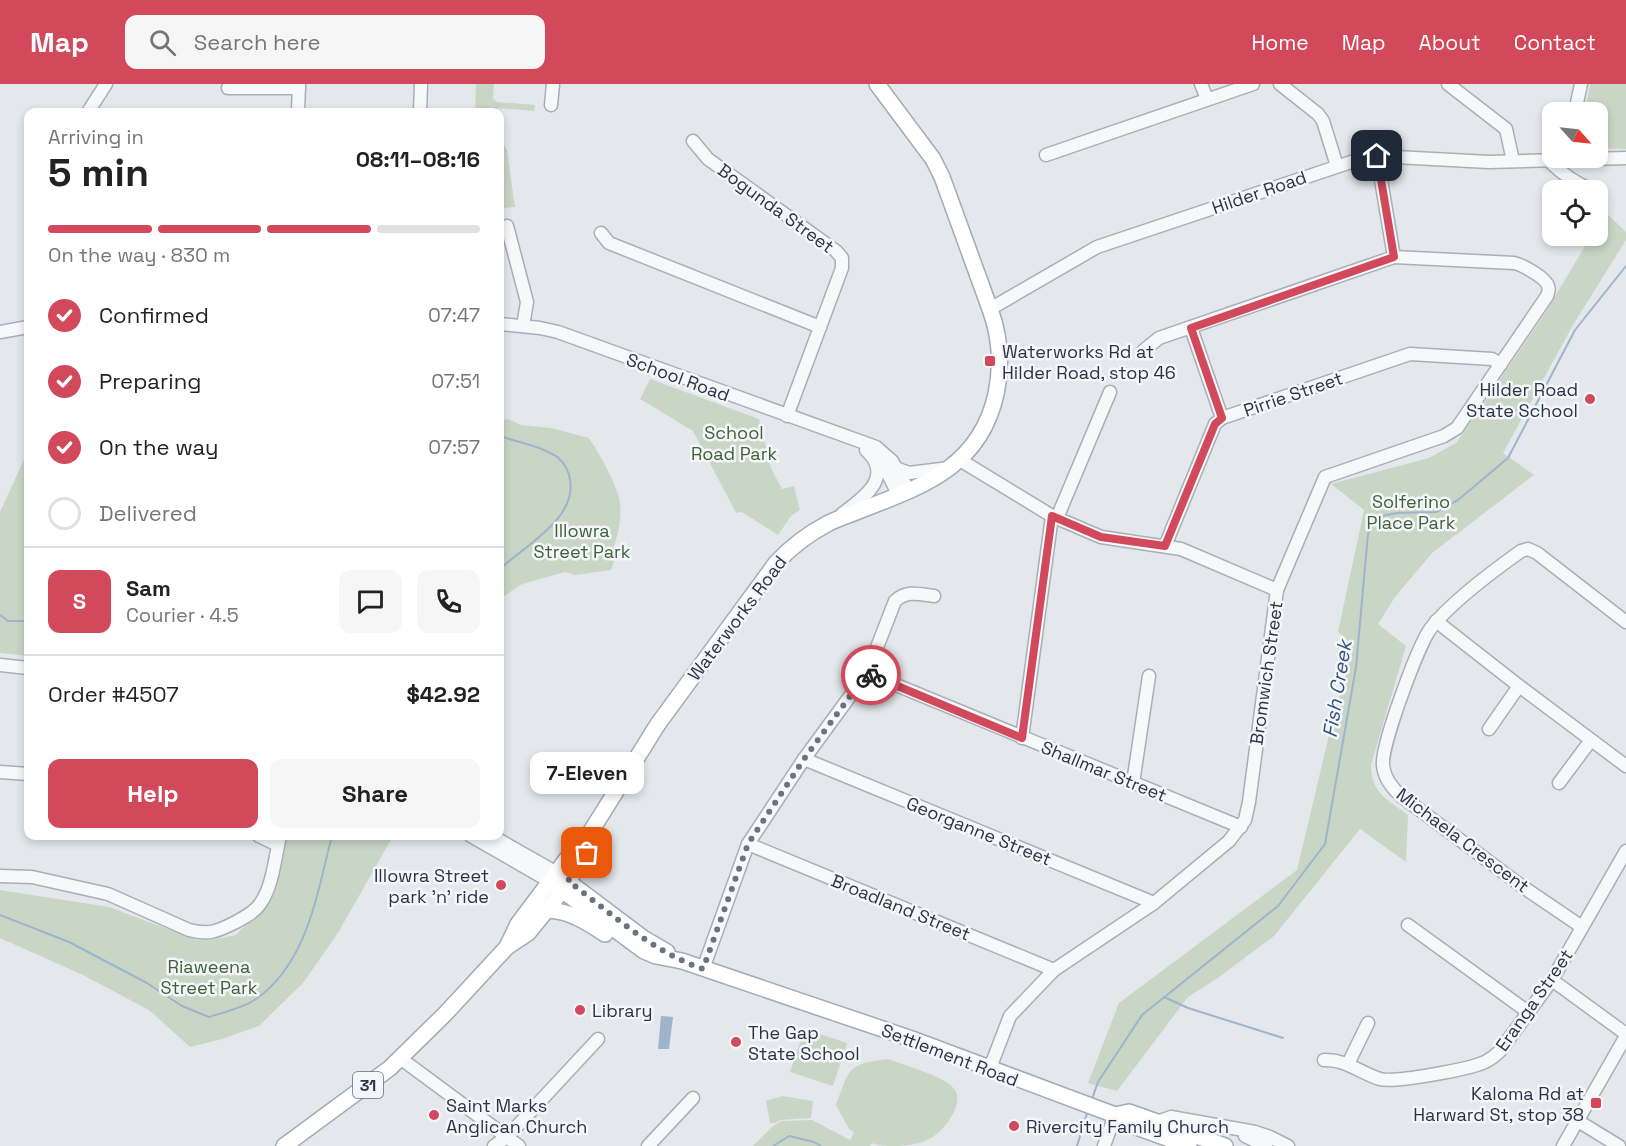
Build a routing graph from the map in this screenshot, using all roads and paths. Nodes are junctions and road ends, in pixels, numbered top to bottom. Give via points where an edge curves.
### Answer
1 (106, 84) edge
2 (421, 84) edge
3 (553, 84) edge
4 (877, 84) edge
5 (1201, 84) edge
6 (1253, 84) edge
7 (1280, 84) edge
8 (1448, 84) edge
9 (1581, 84) edge
10 (299, 86) edge
11 (228, 88) dead end
12 (1207, 99) junction
13 (1577, 102) edge
14 (551, 105) dead end
15 (91, 108) edge
16 (298, 108) edge
17 (420, 108) edge
18 (693, 141) dead end
19 (1046, 155) dead end
20 (1377, 156) junction
21 (1542, 160) edge
22 (1513, 161) junction
23 (1337, 166) junction
24 (1556, 168) edge
25 (1573, 180) edge
26 (507, 226) dead end
27 (601, 233) dead end
28 (1394, 257) junction
29 (990, 309) junction
30 (504, 324) edge
31 (523, 326) junction
32 (820, 327) junction
33 (24, 328) edge
34 (1191, 328) junction
35 (0, 332) edge
36 (1143, 351) dead end
37 (1501, 364) junction
38 (1110, 392) dead end
39 (787, 416) junction
40 (1222, 418) junction
41 (854, 441) junction
42 (866, 450) junction
43 (956, 464) junction
44 (898, 470) junction
45 (904, 494) junction
46 (1054, 517) junction
47 (829, 523) junction
48 (1165, 546) junction
49 (1277, 590) junction
50 (934, 596) dead end
51 (1437, 621) junction
52 (1626, 622) edge
53 (0, 665) edge
54 (24, 668) edge
55 (867, 673) junction
56 (1149, 676) dead end
57 (1519, 686) junction
58 (1489, 729) dead end
59 (1022, 738) junction
60 (1591, 740) junction
61 (804, 759) junction
62 (1626, 766) edge
63 (0, 772) edge
64 (24, 774) edge
65 (1133, 783) junction
66 (1558, 783) dead end
67 (1241, 827) junction
68 (279, 840) edge
69 (479, 840) edge
70 (498, 840) edge
71 (748, 844) junction
72 (1626, 851) edge
73 (0, 876) edge
74 (560, 882) junction
75 (1154, 903) junction
76 (548, 910) junction
77 (1407, 925) dead end
78 (1582, 927) junction
79 (507, 946) junction
80 (648, 954) junction
81 (682, 962) junction
82 (703, 969) junction
83 (1054, 970) junction
84 (1552, 980) junction
85 (1528, 1012) junction
86 (1368, 1023) dead end
87 (1626, 1035) edge
88 (598, 1039) dead end
89 (400, 1058) junction
90 (1324, 1060) dead end
91 (1348, 1064) junction
92 (990, 1068) junction
93 (693, 1098) dead end
94 (1114, 1115) junction
95 (1578, 1121) junction
96 (1157, 1122) junction
97 (1216, 1126) junction
98 (507, 1137) junction
99 (284, 1146) edge
100 (494, 1146) edge
101 (519, 1146) edge
102 (648, 1146) edge
103 (1104, 1146) edge
104 (1189, 1146) edge
105 (1206, 1146) edge
106 (1225, 1146) edge
107 (1266, 1146) edge
108 (1288, 1146) edge
109 (1563, 1146) edge
110 (1619, 1146) edge

1 - 15 street
2 - 17 street
3 - 14 street
4 - 29 main road, Waterworks Road / 31 via 942,177
5 - 12 street
6 - 12 street
7 - 23 street via 1323,121
8 - 22 street via 1506,129
9 - 13 street
10 - 11 street
10 - 16 street
12 - 19 street
18 - 32 street, Bogunda Street via 708,159 842,258 842,268
20 - 22 street, Hilder Road
20 - 23 street, Hilder Road
20 - 28 street
21 - 22 street, Hilder Road
23 - 29 street, Hilder Road via 1096,247
24 - 25 street
26 - 31 street via 527,302
27 - 32 street via 609,243
28 - 34 street
28 - 37 street, Bromwich Street via 1514,263 1547,283 1549,291
29 - 43 main road, Waterworks Road / 31 via 998,339 997,390 985,426
30 - 31 street, School Road
31 - 39 street, School Road via 558,332
32 - 39 street, Bogunda Street
33 - 35 street
34 - 36 street via 1160,338
34 - 40 street
37 - 40 street, Pirrie Street via 1492,359 1410,354
37 - 49 street, Bromwich Street via 1462,422 1450,432 1325,477
38 - 46 street
39 - 41 street, School Road
40 - 48 street, Pirrie Street via 1215,424
41 - 42 street, School Road
41 - 44 street, School Road via 880,450
42 - 45 street, School Road
42 - 47 street via 876,467 873,488
43 - 44 street via 909,473
43 - 45 main road, Waterworks Road / 31
43 - 46 street
44 - 45 street, School Road
45 - 47 main road, Waterworks Road / 31
46 - 48 street via 1101,537
46 - 59 street
47 - 74 main road, Waterworks Road / 31 via 776,563 658,724 588,836 575,848
48 - 49 street via 1181,549
49 - 67 street, Bromwich Street via 1248,812
50 - 55 street via 909,593 895,601
51 - 52 street, Michaela Crescent via 1517,553 1528,549
51 - 57 street
51 - 78 street, Michaela Crescent via 1419,648 1393,723 1383,762 1386,776 1401,796
53 - 54 street
55 - 59 street, Shallmar Street
55 - 61 street
56 - 65 street
57 - 58 street
57 - 60 street
59 - 65 street, Shallmar Street
60 - 62 street
60 - 66 street
61 - 71 street
61 - 75 street, Georganne Street
63 - 64 street
65 - 67 street, Shallmar Street
67 - 75 street, Bromwich Street
68 - 73 street via 268,888 260,904 219,931 189,930 108,894 32,877
69 - 74 street
70 - 74 street
71 - 82 street
71 - 83 street, Broadland Street
72 - 78 street, Eranga Street
74 - 76 main road, Waterworks Road / 31
74 - 79 main road, Waterworks Road / 31 via 518,924
74 - 80 main road, Settlement Road
74 - 81 main road, Settlement Road
75 - 83 street, Bromwich Street
76 - 79 main road, Waterworks Road / 31 via 528,933
76 - 80 main road via 578,917
77 - 85 street
78 - 84 street, Eranga Street
79 - 89 main road, Waterworks Road / 31
80 - 81 main road, Settlement Road
81 - 82 main road, Settlement Road
82 - 92 main road, Settlement Road
83 - 92 street, Bromwich Street via 1010,1016
84 - 85 street, Eranga Street
84 - 87 street
85 - 91 street, Eranga Street via 1500,1051 1472,1067 1390,1080
86 - 91 street
87 - 95 street
88 - 98 street
89 - 98 street
89 - 99 main road, Waterworks Road / 31
90 - 91 street, Eranga Street
92 - 94 main road, Settlement Road
93 - 102 street
94 - 96 main road, Settlement Road via 1130,1112
94 - 103 street
94 - 104 main road, Settlement Road via 1125,1123
95 - 109 street
95 - 110 street
96 - 97 street via 1171,1117
96 - 105 main road via 1163,1131
96 - 106 main road, Settlement Road
97 - 107 street
97 - 108 street via 1254,1132
98 - 100 street
98 - 101 street

